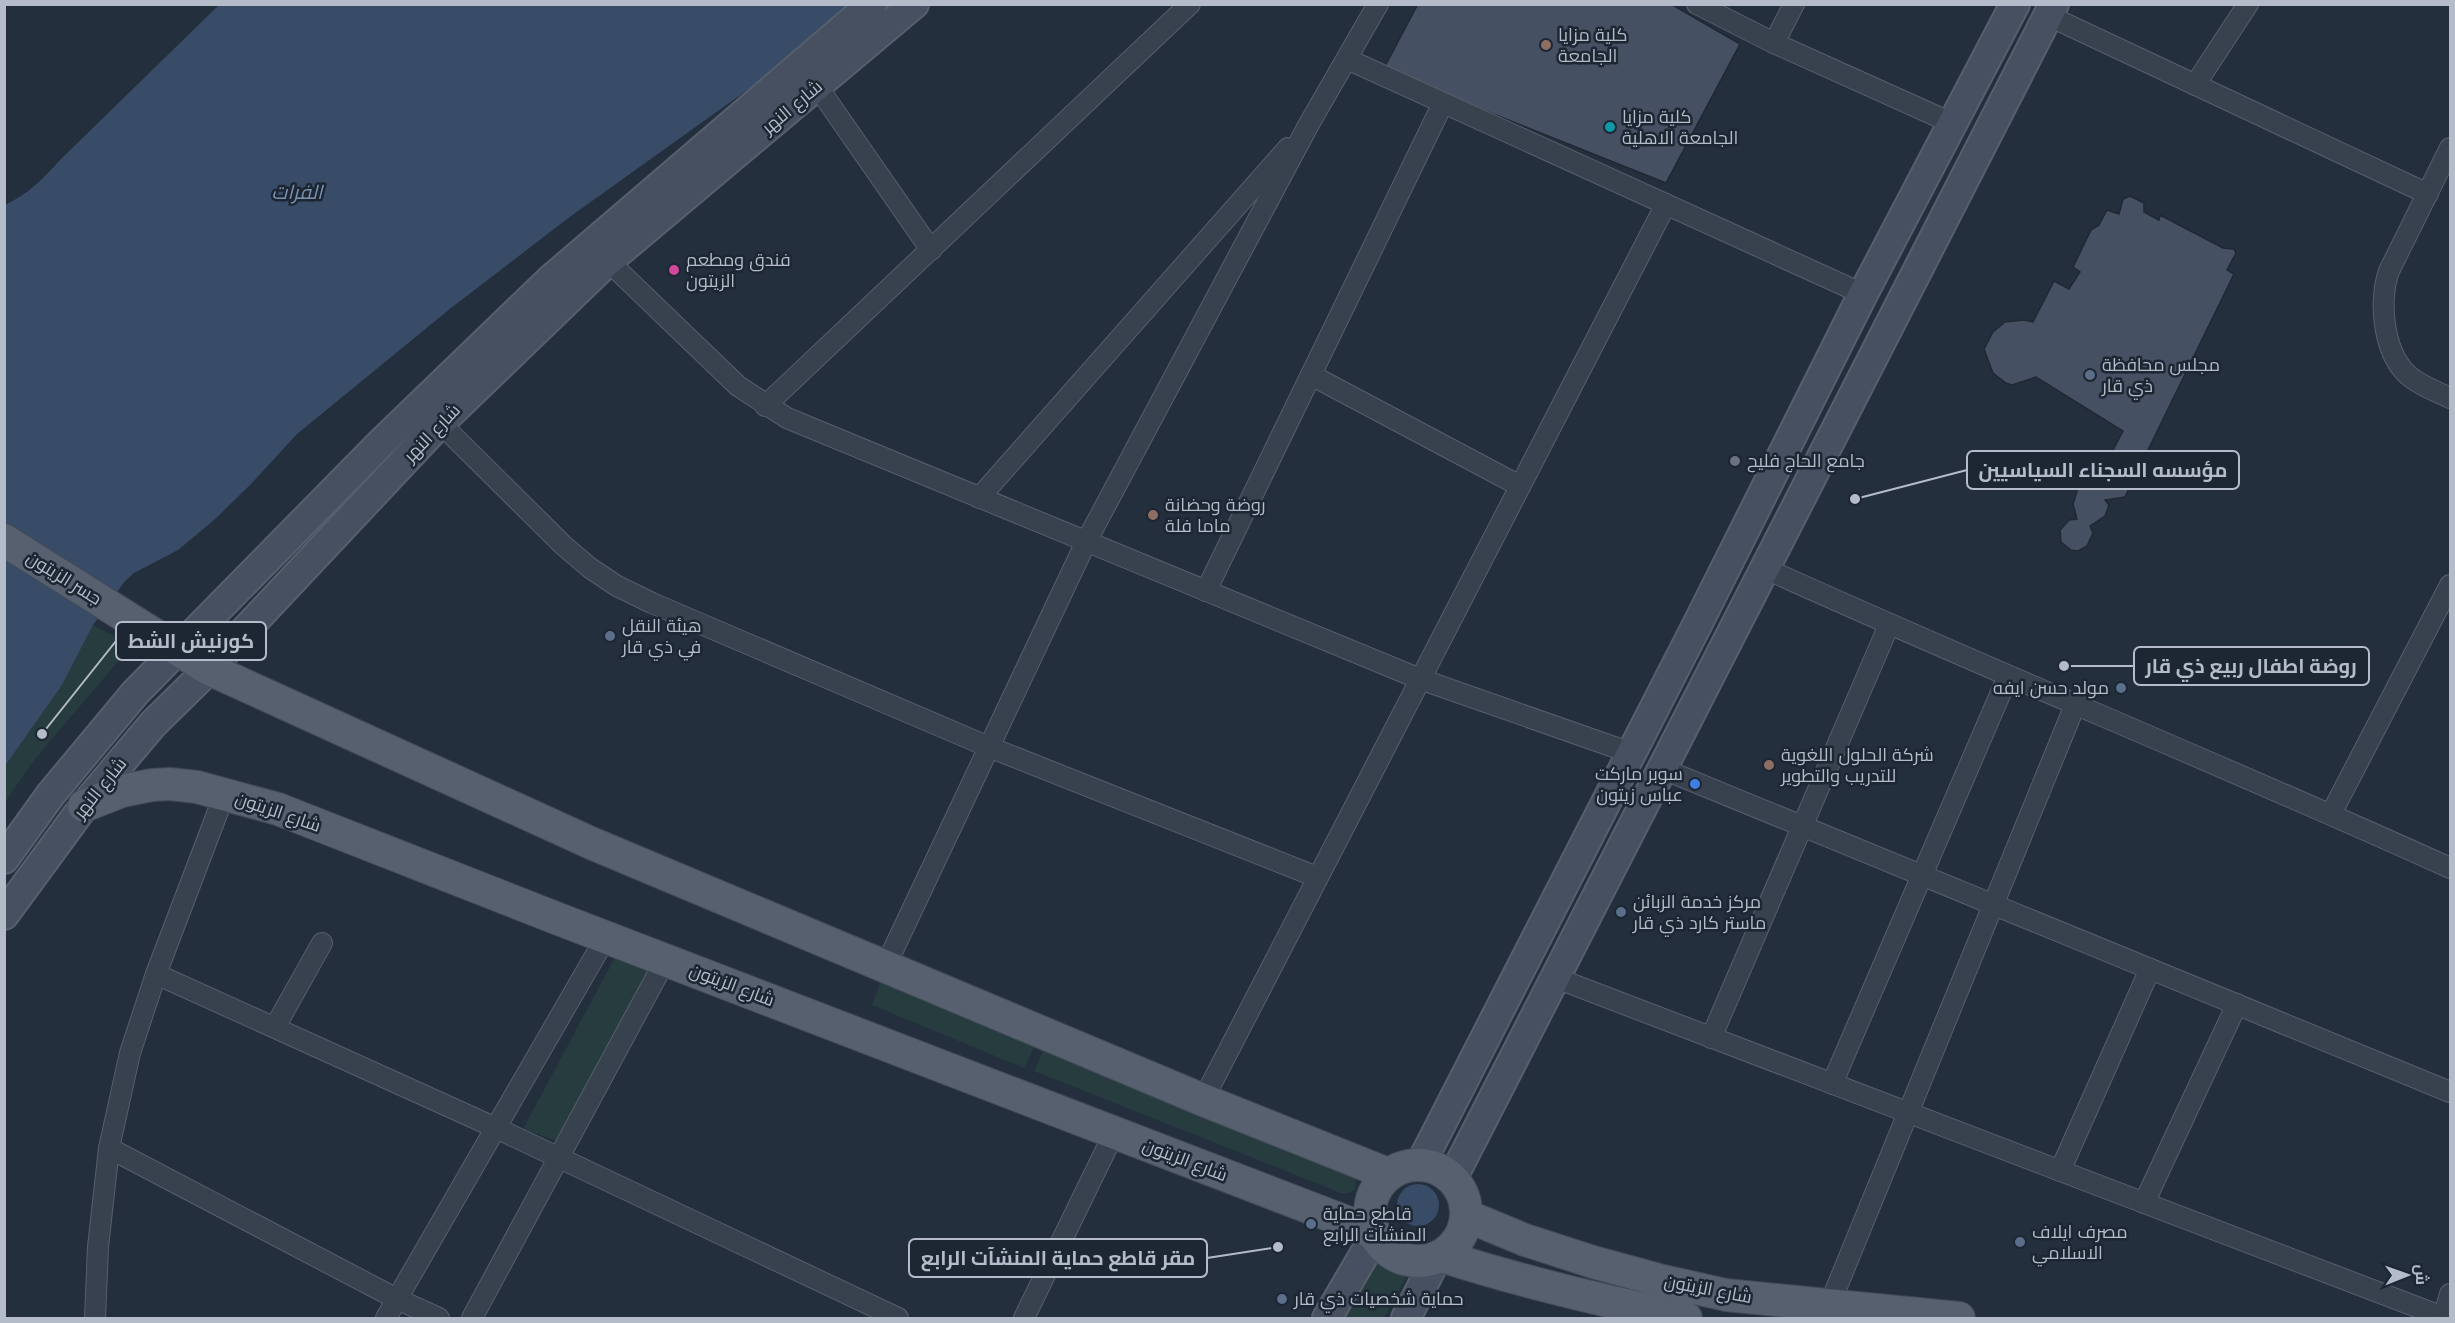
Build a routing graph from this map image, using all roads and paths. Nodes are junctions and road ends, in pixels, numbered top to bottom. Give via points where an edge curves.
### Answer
1 (872, 4) edge
2 (914, 4) edge
3 (1190, 4) edge
4 (1378, 4) edge
5 (1697, 4) edge
6 (1794, 4) edge
7 (2015, 4) edge
8 (2248, 4) edge
9 (2051, 10) edge
10 (1774, 43) junction
11 (1347, 59) junction
12 (2195, 85) junction
13 (817, 86) junction
14 (1443, 103) junction
15 (1309, 124) junction
16 (1954, 124) junction
17 (2451, 148) edge
18 (2428, 194) junction
19 (1666, 204) junction
20 (932, 250) junction
21 (608, 261) junction
22 (1863, 294) junction
23 (1311, 375) junction
24 (2451, 398) edge
25 (765, 405) junction
26 (440, 423) junction
27 (1520, 486) junction
28 (979, 498) junction
29 (4, 540) edge
30 (1086, 542) junction
31 (1764, 568) junction
32 (2451, 585) edge
33 (1206, 591) junction
34 (1697, 625) junction
35 (1889, 625) junction
36 (1728, 642) junction
37 (167, 643) junction
38 (209, 669) junction
39 (2008, 676) junction
40 (1420, 679) junction
41 (2075, 705) junction
42 (989, 747) junction
43 (1631, 753) junction
44 (1664, 769) junction
45 (225, 794) junction
46 (84, 806) junction
47 (2331, 814) junction
48 (1802, 827) junction
49 (4, 859) edge
50 (2451, 868) edge
51 (1922, 876) junction
52 (1317, 878) junction
53 (1993, 905) junction
54 (4, 915) edge
55 (606, 937) junction
56 (322, 943) dead end
57 (666, 959) junction
58 (886, 965) junction
59 (2151, 969) junction
60 (156, 974) junction
61 (1556, 978) junction
62 (2237, 1004) junction
63 (275, 1027) junction
64 (1711, 1038) junction
65 (1832, 1084) junction
66 (2451, 1092) edge
67 (1203, 1100) junction
68 (1908, 1113) junction
69 (496, 1128) junction
70 (1114, 1133) junction
71 (109, 1148) junction
72 (560, 1158) junction
73 (1419, 1165) junction
74 (2060, 1171) junction
75 (1388, 1174) junction
76 (1452, 1179) junction
77 (2144, 1203) junction
78 (1467, 1216) junction
79 (1374, 1234) junction
80 (1439, 1257) junction
81 (2451, 1294) edge
82 (397, 1299) junction
83 (1829, 1306) junction
84 (94, 1318) edge
85 (386, 1318) edge
86 (440, 1318) edge
87 (472, 1318) edge
88 (898, 1318) edge
89 (1024, 1318) edge
90 (1327, 1318) edge
91 (1406, 1318) edge
92 (1686, 1318) edge
93 (1959, 1318) edge
94 (2443, 1318) edge

1 - 37 main road, شارع النهر via 550,280 217,607
2 - 13 main road, شارع النهر
3 - 20 street
4 - 11 street
5 - 10 street
6 - 10 street
7 - 16 main road
8 - 12 street
9 - 12 street
9 - 31 main road
10 - 16 street
11 - 14 street
11 - 15 street
12 - 18 street
13 - 20 street
13 - 21 main road, شارع النهر
14 - 19 street
14 - 23 street
15 - 28 street
15 - 30 street
16 - 22 main road
17 - 18 street
18 - 24 street via 2384,286 2384,320 2402,369 2412,379
19 - 22 street
19 - 27 street
20 - 25 street
21 - 25 street via 738,386
21 - 26 main road, شارع النهر
22 - 34 main road
23 - 27 street
23 - 33 street
25 - 28 street via 787,418
26 - 38 main road, شارع النهر
26 - 42 street via 563,545 617,586
27 - 40 street
28 - 30 street
29 - 37 main road, جسر الزيتون
30 - 33 street
30 - 42 street
31 - 35 street
31 - 36 main road
32 - 47 street
33 - 40 street
34 - 36 main road
34 - 43 main road
35 - 39 street
35 - 48 street
36 - 44 main road
37 - 38 main road
37 - 49 main road, شارع النهر via 135,693
38 - 46 main road, شارع النهر via 153,724
38 - 58 main road via 591,843
39 - 41 street
39 - 51 street
40 - 43 street
40 - 52 street
41 - 47 street
41 - 53 street
42 - 52 street
42 - 58 street
43 - 73 main road
44 - 48 street
44 - 61 main road
45 - 46 main road, شارع الزيتون via 197,787 152,785 122,791
45 - 55 main road, شارع الزيتون via 278,809
45 - 60 street
46 - 54 main road, شارع النهر
47 - 50 street
48 - 51 street
48 - 64 street
51 - 53 street
51 - 65 street
52 - 67 street
53 - 59 street
53 - 68 street
55 - 57 main road, شارع الزيتون
55 - 69 street
56 - 63 street
57 - 70 main road, شارع الزيتون
57 - 72 street
58 - 67 main road
59 - 62 street
59 - 74 street
60 - 63 street
60 - 71 street via 130,1053
61 - 64 street
61 - 76 main road
62 - 66 street
62 - 77 street
63 - 69 street
64 - 65 street
65 - 68 street
67 - 75 main road
68 - 74 street
68 - 83 street
69 - 72 street
69 - 82 street
70 - 79 main road, شارع الزيتون
70 - 89 street
71 - 82 street
71 - 84 street
72 - 87 street
72 - 88 street
73 - 75 main road via 1408,1165
73 - 76 main road via 1443,1171
74 - 77 street
75 - 79 main road via 1371,1201
76 - 78 main road via 1460,1189
77 - 94 street
78 - 80 main road via 1463,1232
78 - 83 main road, شارع الزيتون via 1525,1240 1659,1280 1726,1295
79 - 80 main road via 1384,1248 1408,1261
79 - 90 main road
80 - 91 main road
80 - 92 main road, شارع الزيتون via 1542,1286
81 - 94 street
82 - 85 street
82 - 86 street
83 - 93 main road, شارع الزيتون

